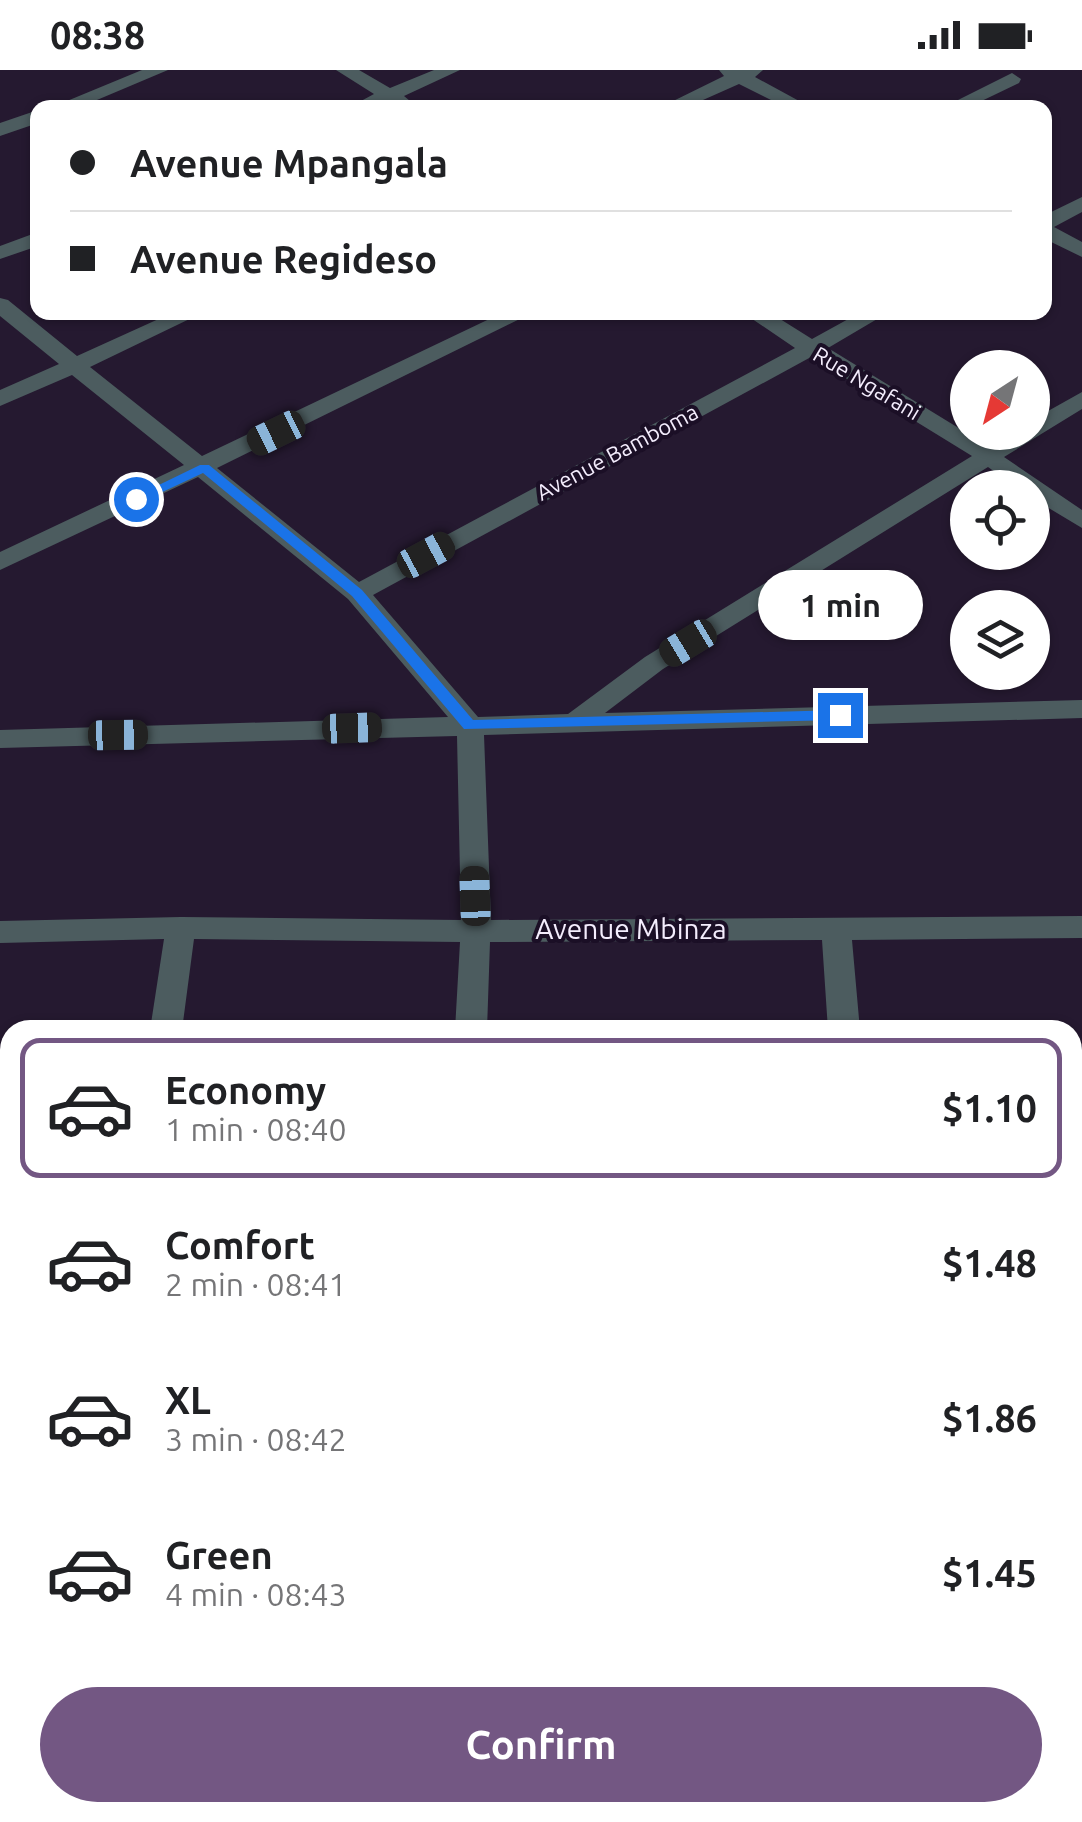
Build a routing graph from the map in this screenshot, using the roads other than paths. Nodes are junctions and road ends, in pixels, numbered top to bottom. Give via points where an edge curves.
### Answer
1 (158, 70) edge
2 (345, 70) edge
3 (451, 70) edge
4 (739, 72) edge
5 (1012, 79) dead end
6 (389, 94) junction
7 (80, 100) edge
8 (375, 100) edge
9 (399, 100) edge
10 (684, 100) edge
11 (789, 100) edge
12 (968, 100) edge
13 (30, 119) edge
14 (0, 130) edge
15 (1082, 203) edge
16 (1052, 223) edge
17 (1052, 232) edge
18 (30, 241) edge
19 (1082, 250) edge
20 (0, 253) edge
21 (0, 305) edge
22 (174, 320) edge
23 (507, 320) edge
24 (765, 320) edge
25 (863, 320) edge
26 (810, 348) junction
27 (76, 363) junction
28 (0, 399) edge
29 (1082, 399) edge
30 (1050, 419) edge
31 (999, 450) edge
32 (988, 457) junction
33 (205, 468) junction
34 (1082, 520) edge
35 (0, 562) edge
36 (357, 593) junction
37 (1082, 710) edge
38 (578, 721) junction
39 (470, 725) junction
40 (0, 739) edge
41 (1082, 926) edge
42 (181, 928) junction
43 (836, 928) junction
44 (476, 930) junction
45 (0, 932) edge
46 (167, 1020) edge
47 (472, 1020) edge
48 (843, 1020) edge

1 - 7 street
2 - 6 street
3 - 6 street
4 - 10 street
4 - 11 street
5 - 12 street
6 - 8 street
6 - 9 street
13 - 14 street
15 - 16 street
17 - 19 street
18 - 20 street
21 - 27 street
22 - 27 street
23 - 33 street
24 - 26 street, Rue Ngafani
25 - 26 street, Avenue Bamboma
26 - 32 street, Rue Ngafani
26 - 36 street, Avenue Bamboma
27 - 28 street
27 - 33 street
29 - 30 street
31 - 32 street
32 - 34 street, Rue Ngafani
32 - 38 street via 654,663
33 - 35 street
33 - 36 street
36 - 39 street
37 - 38 street
38 - 39 street
39 - 40 street
39 - 44 street
41 - 43 street, Avenue Mbinza
42 - 44 street, Avenue Mbinza
42 - 45 street, Avenue Mbinza
42 - 46 street
43 - 44 street, Avenue Mbinza
43 - 48 street
44 - 47 street

